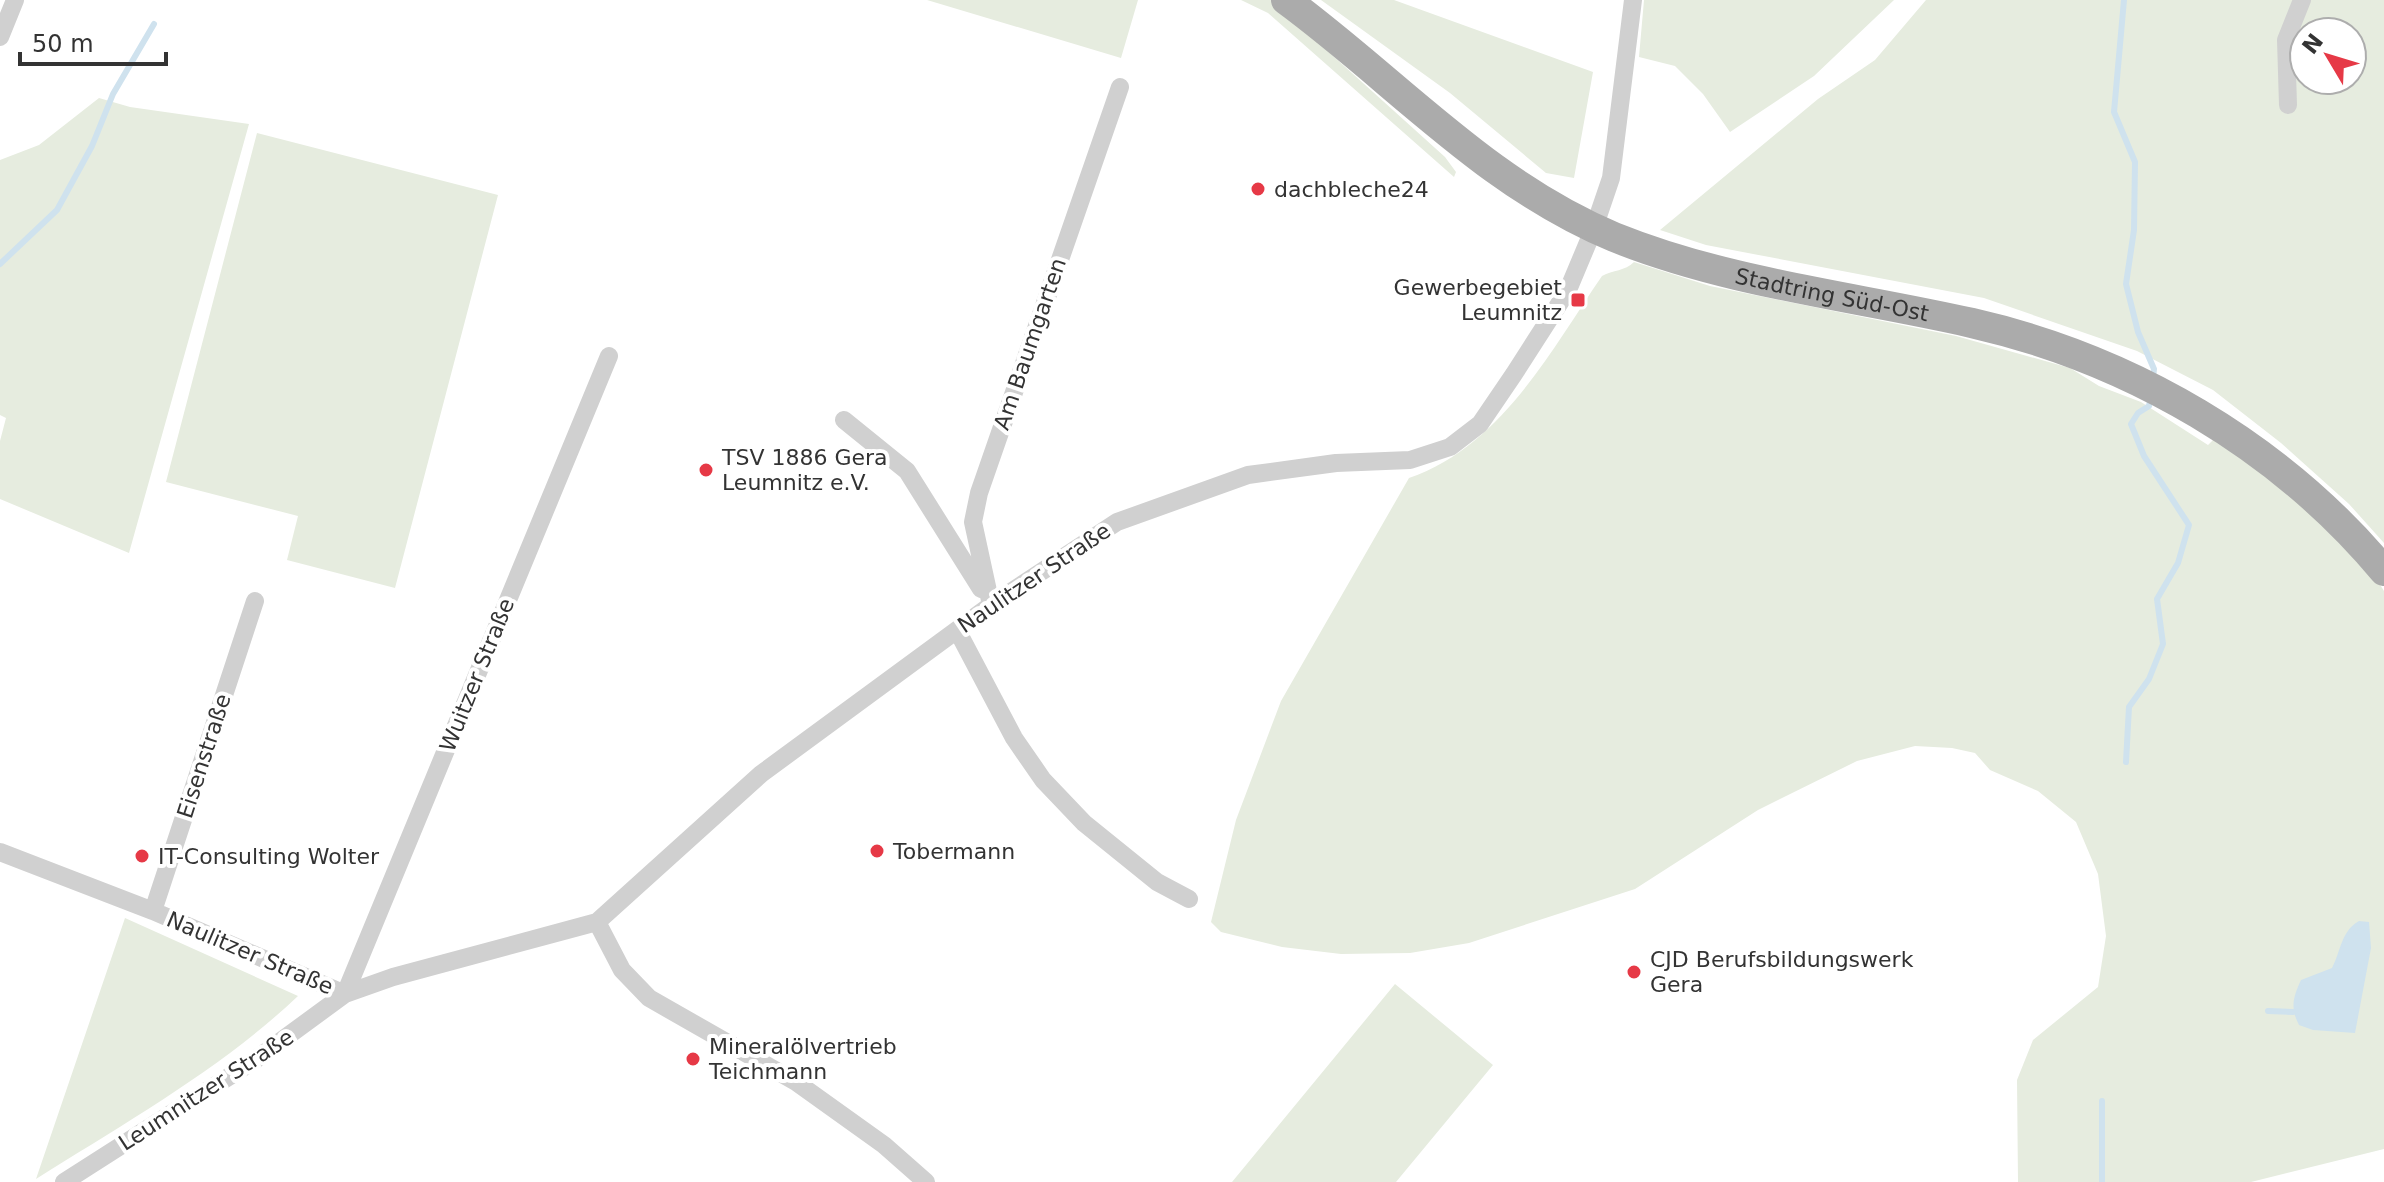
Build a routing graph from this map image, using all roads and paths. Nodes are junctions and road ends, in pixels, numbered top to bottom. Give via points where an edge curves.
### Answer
1 (15, 0) edge
2 (1286, 0) edge
3 (1633, 0) edge
4 (2302, 0) edge
5 (0, 37) edge
6 (1120, 87) dead end
7 (2288, 105) dead end
8 (1594, 228) junction
9 (609, 356) dead end
10 (844, 420) dead end
11 (2384, 571) edge
12 (255, 601) dead end
13 (991, 605) junction
14 (957, 630) junction
15 (0, 853) edge
16 (1189, 899) dead end
17 (153, 911) junction
18 (597, 922) junction
19 (345, 994) junction
20 (64, 1182) edge
21 (926, 1182) edge

1 - 5 street
2 - 8 main road, Stadtring Süd-Ost via 1499,173
3 - 8 street, Naulitzer Straße via 1611,178
4 - 7 street via 2286,40
6 - 13 street, Am Baumgarten via 979,493 973,522
8 - 11 main road, Stadtring Süd-Ost via 1655,252 1975,324 2139,381 2205,418 2299,486
8 - 13 street, Naulitzer Straße via 1568,290 1514,374 1480,424 1450,447 1410,460 1248,475 1117,522
9 - 19 street, Wuitzer Straße
10 - 13 street via 907,471
12 - 17 street, Eisenstraße
13 - 14 street, Naulitzer Straße
14 - 16 street via 1014,738 1043,780 1084,823 1157,882
14 - 18 street, Naulitzer Straße via 761,774
15 - 17 street, Naulitzer Straße
17 - 19 street, Naulitzer Straße
18 - 19 street, Naulitzer Straße
18 - 21 street via 622,970 649,998 796,1082
19 - 20 street, Leumnitzer Straße via 255,1060

